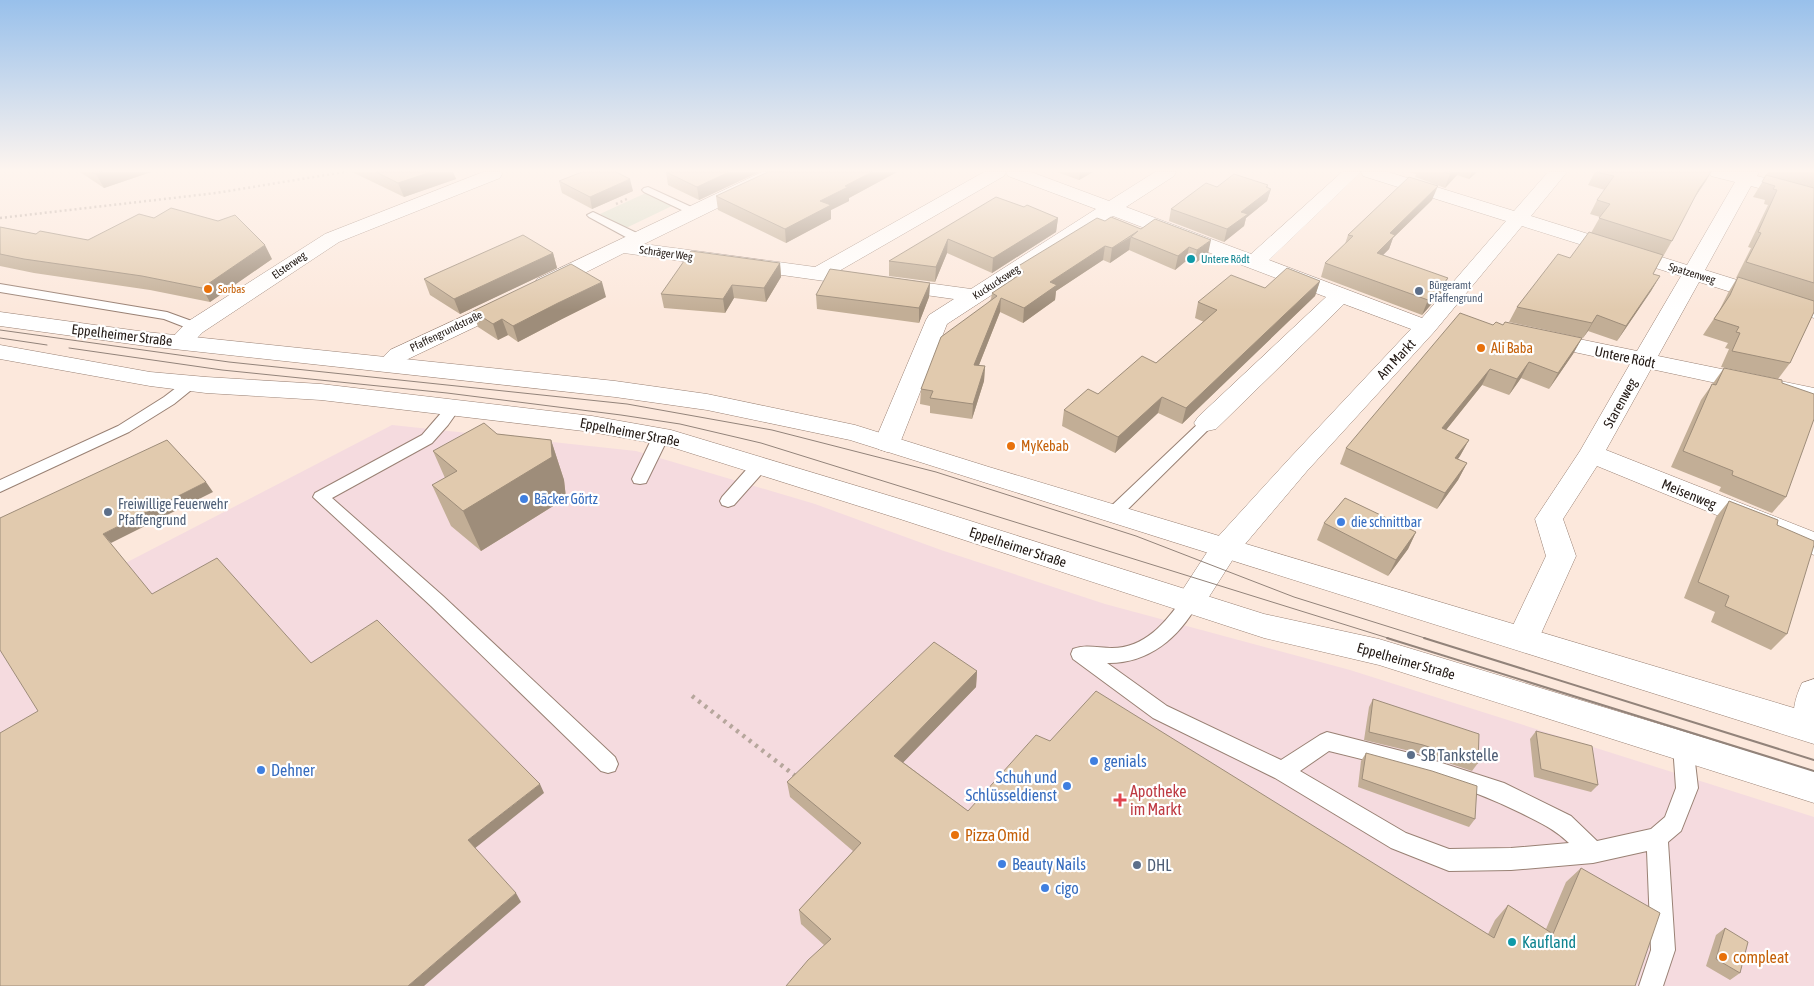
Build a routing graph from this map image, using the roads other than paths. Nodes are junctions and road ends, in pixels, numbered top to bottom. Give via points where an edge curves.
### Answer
1 (381, 218) edge
2 (597, 218) edge
3 (682, 218) edge
4 (916, 218) edge
5 (1096, 218) edge
6 (1138, 218) edge
7 (1302, 218) edge
8 (1514, 218) edge
9 (1724, 218) edge
10 (1517, 219) junction
11 (631, 243) junction
12 (1255, 262) junction
13 (1693, 273) junction
14 (818, 274) junction
15 (0, 288) edge
16 (1341, 295) junction
17 (976, 296) junction
18 (1814, 311) edge
19 (0, 319) edge
20 (1431, 321) junction
21 (1464, 322) edge
22 (187, 334) junction
23 (1520, 334) edge
24 (243, 349) junction
25 (0, 352) edge
26 (1643, 361) junction
27 (389, 364) junction
28 (91, 368) junction
29 (198, 385) junction
30 (1814, 396) edge
31 (453, 408) junction
32 (1207, 423) joint
33 (661, 436) junction
34 (888, 443) junction
35 (1591, 454) junction
36 (760, 465) junction
37 (640, 479) dead end
38 (0, 486) edge
39 (728, 501) dead end
40 (1113, 514) junction
41 (1814, 544) edge
42 (1225, 548) junction
43 (1190, 603) junction
44 (1523, 638) junction
45 (1814, 693) edge
46 (1813, 729) edge
47 (1683, 745) junction
48 (608, 764) dead end
49 (1282, 771) junction
50 (1814, 787) edge
51 (1657, 838) junction
52 (1593, 852) junction
53 (1651, 986) edge

1 - 22 street, Elsterweg via 332,238
2 - 11 lane
3 - 11 street, Pfaffengrundstraße
4 - 14 street
5 - 17 street, Kuckucksweg
6 - 12 street
7 - 12 street
8 - 10 street, Spatzenweg
9 - 13 street, Starenweg
10 - 13 street, Spatzenweg
10 - 20 street
11 - 14 street, Schräger Weg
11 - 27 street, Pfaffengrundstraße via 398,355
12 - 16 street
13 - 18 street, Spatzenweg
13 - 26 street, Starenweg
14 - 17 street, Schräger Weg
15 - 22 lane, Eppelheimer Straße via 167,316
16 - 20 street, Am Markt
16 - 32 street
17 - 34 street, Kuckucksweg via 937,320
19 - 22 street, Eppelheimer Straße
20 - 21 street
20 - 42 street, Am Markt
22 - 24 street, Eppelheimer Straße
22 - 28 street, Elsterweg via 167,354 145,366
23 - 26 street, Untere Rödt
24 - 27 street, Eppelheimer Straße
24 - 29 street
25 - 28 street, Eppelheimer Straße
26 - 30 street, Untere Rödt
26 - 35 street, Starenweg
27 - 34 street, Eppelheimer Straße via 707,402 835,428
28 - 29 street, Eppelheimer Straße
29 - 31 street, Eppelheimer Straße via 321,392
29 - 38 lane via 138,422
31 - 33 street, Eppelheimer Straße via 592,424
31 - 48 lane via 427,439 321,496
32 - 40 lane
33 - 36 street, Eppelheimer Straße
33 - 37 lane
34 - 40 street, Eppelheimer Straße
35 - 41 street, Meisenweg
35 - 44 street, Starenweg via 1549,519 1561,556
36 - 39 lane
36 - 43 street, Eppelheimer Straße
40 - 42 street, Eppelheimer Straße
42 - 43 street, Am Markt
42 - 44 street, Eppelheimer Straße
43 - 47 street, Eppelheimer Straße via 1264,626 1379,652
43 - 49 lane via 1179,620 1154,644 1123,655 1080,654 1160,712
44 - 46 street, Eppelheimer Straße
45 - 46 street via 1809,712
47 - 50 street, Eppelheimer Straße
47 - 51 lane via 1688,788 1673,824
49 - 52 lane via 1399,842 1449,860
49 - 52 lane via 1327,741 1408,762 1496,790 1563,823
51 - 52 lane
51 - 53 lane via 1663,950

